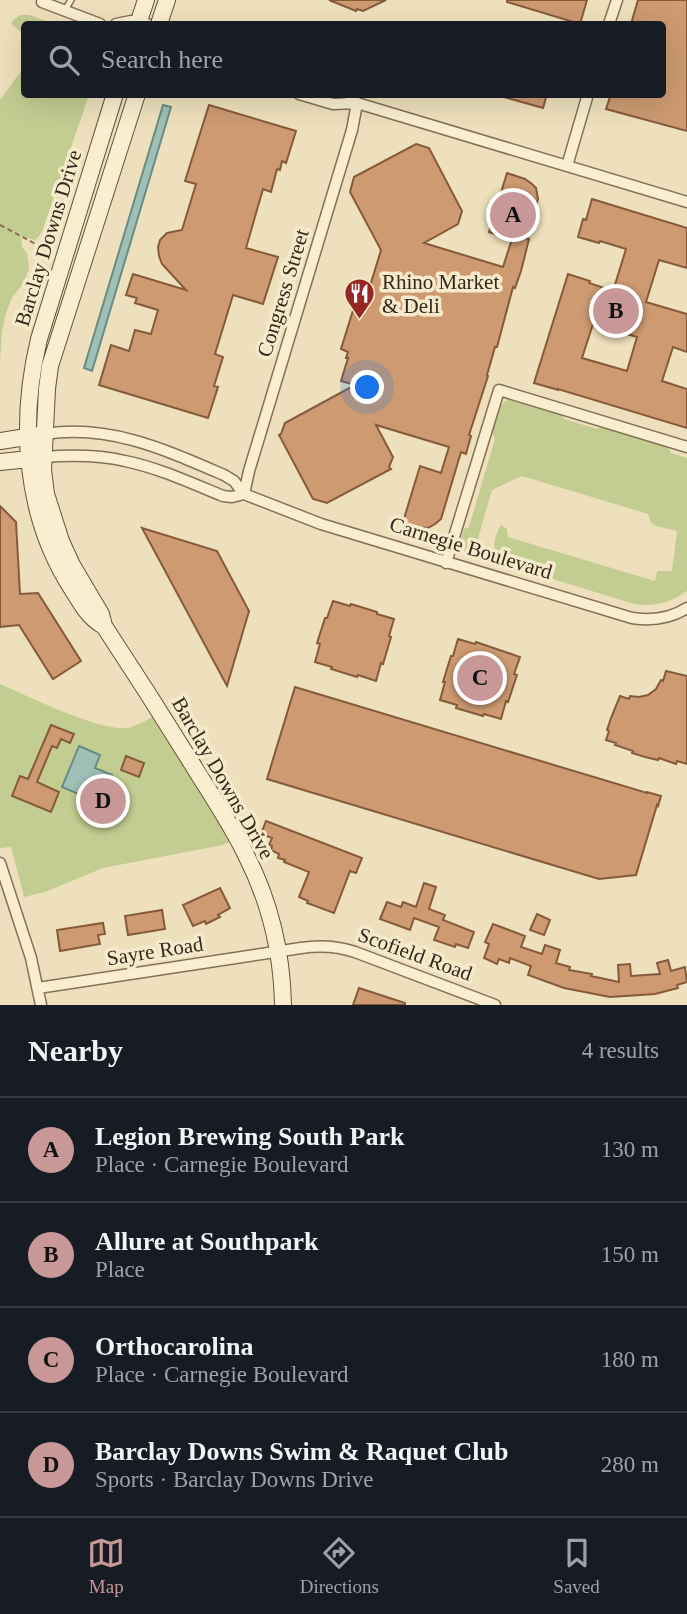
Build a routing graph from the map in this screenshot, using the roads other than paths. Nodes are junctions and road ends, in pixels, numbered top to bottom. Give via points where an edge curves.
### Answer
1 (146, 0) edge
2 (167, 0) edge
3 (617, 0) edge
4 (40, 1) edge
5 (68, 5) edge
6 (91, 21) edge
7 (142, 21) edge
8 (160, 21) edge
9 (610, 21) edge
10 (115, 98) edge
11 (136, 98) edge
12 (313, 98) edge
13 (587, 98) edge
14 (352, 99) edge
15 (567, 166) junction
16 (687, 202) edge
17 (36, 436) junction
18 (0, 441) edge
19 (687, 447) edge
20 (36, 458) junction
21 (0, 462) edge
22 (244, 494) junction
23 (446, 563) junction
24 (687, 608) edge
25 (0, 863) edge
26 (278, 951) junction
27 (38, 988) junction
28 (41, 1005) edge
29 (283, 1005) edge
30 (495, 1005) edge

1 - 7 street
2 - 8 street
3 - 9 street
4 - 5 street
5 - 6 street via 79,17
10 - 17 street, Barclay Downs Drive via 39,340 30,389
11 - 17 street, Barclay Downs Drive via 52,356
12 - 14 street via 333,104
13 - 15 street
14 - 15 street
14 - 22 street, Congress Street via 352,130
15 - 16 street
17 - 18 street, Carnegie Boulevard
17 - 20 street, Barclay Downs Drive
17 - 22 street, Carnegie Boulevard via 101,434 137,440 225,475
19 - 23 street via 499,390
20 - 21 street, Carnegie Boulevard
20 - 22 street, Carnegie Boulevard via 119,459 223,496
20 - 26 street, Barclay Downs Drive via 36,505 52,552 89,615 104,626 165,719 239,841 263,895
22 - 23 street, Carnegie Boulevard
23 - 24 street, Carnegie Boulevard via 632,618 659,619
25 - 27 street
26 - 27 street, Sayre Road
26 - 29 street, Barclay Downs Drive
26 - 30 street, Scofield Road via 323,946 345,949
27 - 28 street

